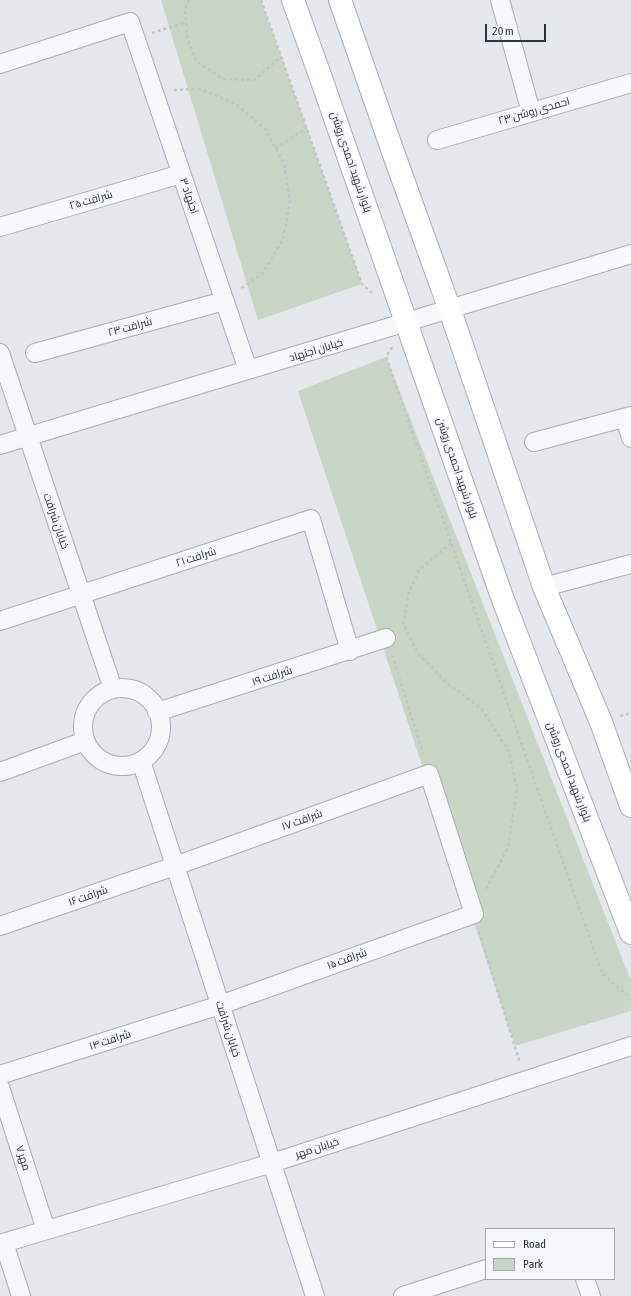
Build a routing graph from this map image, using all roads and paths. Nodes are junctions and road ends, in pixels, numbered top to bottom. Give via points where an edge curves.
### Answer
1 (189, 0) edge
2 (261, 0) edge
3 (293, 0) edge
4 (500, 0) edge
5 (345, 1) edge
6 (186, 22) junction
7 (133, 30) junction
8 (281, 57) junction
9 (0, 64) edge
10 (631, 83) edge
11 (153, 90) junction
12 (531, 112) junction
13 (307, 128) junction
14 (437, 140) dead end
15 (275, 148) junction
16 (181, 174) junction
17 (0, 227) edge
18 (631, 254) edge
19 (373, 294) dead end
20 (224, 301) junction
21 (450, 310) junction
22 (406, 323) junction
23 (0, 353) edge
24 (35, 353) dead end
25 (248, 370) junction
26 (628, 417) edge
27 (28, 436) junction
28 (631, 438) edge
29 (534, 442) dead end
30 (0, 445) edge
31 (451, 543) junction
32 (631, 564) edge
33 (544, 587) junction
34 (81, 594) junction
35 (0, 621) edge
36 (386, 638) joint
37 (350, 650) junction
38 (112, 689) junction
39 (158, 712) junction
40 (85, 741) junction
41 (141, 761) junction
42 (0, 772) edge
43 (430, 774) junction
44 (631, 806) edge
45 (175, 866) junction
46 (474, 914) junction
47 (0, 926) edge
48 (631, 933) edge
49 (631, 999) edge
50 (220, 1005) junction
51 (631, 1046) edge
52 (0, 1075) edge
53 (526, 1081) junction
54 (0, 1087) edge
55 (272, 1163) junction
56 (46, 1230) junction
57 (2, 1243) edge
58 (485, 1269) edge
59 (585, 1280) edge
60 (21, 1296) edge
61 (315, 1296) edge
62 (403, 1296) edge
63 (591, 1296) edge

1 - 6 path
2 - 8 path
3 - 22 main road, بلوار شهید احمدی روشن
4 - 12 street
5 - 21 main road via 393,152
6 - 7 path
6 - 8 path via 187,37 196,61 223,79 254,80
7 - 9 street
7 - 11 street, اجتهاد ۳
8 - 13 path
10 - 12 street, احمدی روشن ۲۳
11 - 15 path via 200,89 236,104 265,129
11 - 16 street, اجتهاد ۳
12 - 14 street, احمدی روشن ۲۳
13 - 15 path
13 - 19 path via 362,284
15 - 20 path via 284,163 290,201 283,239 263,273
16 - 17 street, شرافت ۲۵
16 - 20 street, اجتهاد ۳
18 - 21 street, خیابان اجتهاد
20 - 24 street, شرافت ۲۳
20 - 25 street, اجتهاد ۳
21 - 22 street, خیابان اجتهاد
21 - 33 main road
22 - 25 street, خیابان اجتهاد
22 - 31 path via 386,357
22 - 48 main road, بلوار شهید احمدی روشن via 502,597
23 - 27 street, خیابان شرافت
25 - 27 street, خیابان اجتهاد
26 - 28 street
26 - 29 street
27 - 30 street, خیابان اجتهاد
27 - 34 street, خیابان شرافت
31 - 46 path via 419,570 409,592 403,622 418,653 447,683 481,708 509,752 517,788 508,848
31 - 49 path via 602,973
32 - 33 street
33 - 44 main road via 601,722
34 - 35 street, شرافت ۲۱
34 - 37 street, شرافت ۲۱ via 311,519
34 - 38 street, خیابان شرافت
36 - 37 street, شرافت ۱۹
36 - 43 path
37 - 39 street, شرافت ۱۹
38 - 39 street via 125,688 137,691 147,697
38 - 40 street via 91,703 85,715
39 - 41 street via 161,730 158,742 151,753
40 - 41 street via 102,761 115,766 128,766
40 - 42 street
41 - 45 street, خیابان شرافت
43 - 45 street, شرافت ۱۷
43 - 46 street
45 - 47 street, شرافت ۱۶
45 - 50 street, خیابان شرافت
46 - 50 street, شرافت ۱۵
46 - 53 path
50 - 52 street, شرافت ۱۴
50 - 55 street, خیابان شرافت
51 - 53 street, خیابان مهر
53 - 55 street, خیابان مهر
54 - 56 street, مهر ۷
55 - 56 street, خیابان مهر
55 - 61 street, خیابان شرافت
56 - 57 street, خیابان مهر
57 - 60 street
58 - 62 street
59 - 63 street

